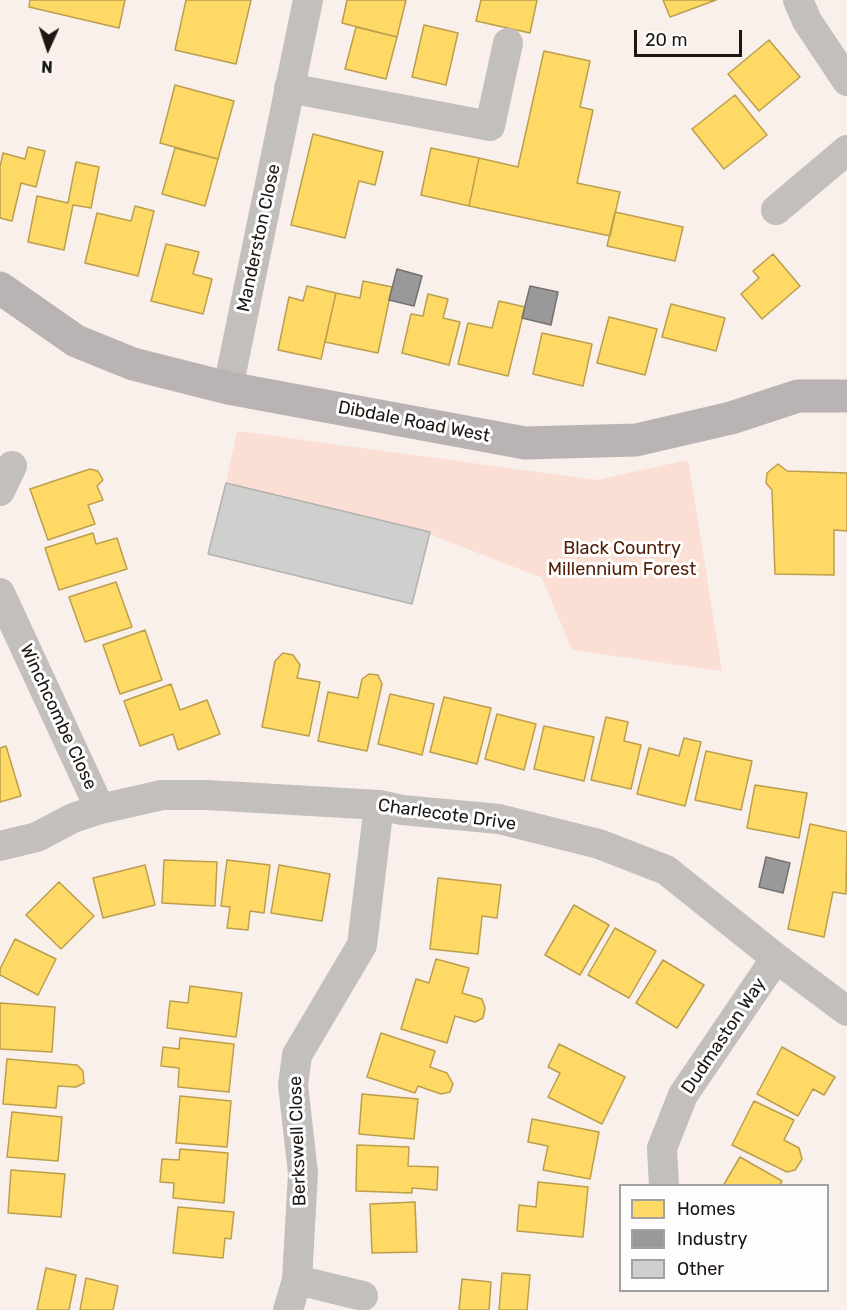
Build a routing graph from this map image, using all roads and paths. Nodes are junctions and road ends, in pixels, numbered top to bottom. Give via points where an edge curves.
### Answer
1 (308, 0) edge
2 (798, 0) edge
3 (508, 43) dead end
4 (847, 81) edge
5 (290, 88) junction
6 (847, 150) edge
7 (776, 210) dead end
8 (0, 288) edge
9 (228, 388) junction
10 (847, 396) edge
11 (0, 593) edge
12 (379, 805) junction
13 (100, 808) junction
14 (0, 846) edge
15 (776, 958) junction
16 (847, 1011) edge
17 (664, 1184) edge
18 (297, 1280) junction
19 (363, 1296) dead end
20 (288, 1310) edge

1 - 5 street, Manderston Close
2 - 4 street via 807,21
3 - 5 street via 490,126
5 - 9 street, Manderston Close
6 - 7 street
8 - 9 street, Dibdale Road West via 76,341 133,364
9 - 10 street, Dibdale Road West via 525,443 636,440 732,418 798,396
11 - 13 street, Winchcombe Close
12 - 13 street, Charlecote Drive via 162,795
12 - 15 street, Charlecote Drive via 499,819 599,844 666,870
12 - 18 street, Berkswell Close via 362,945 297,1055 293,1085 303,1173
13 - 14 street, Charlecote Drive via 37,837
15 - 16 street, Charlecote Drive
15 - 17 street, Dudmaston Way via 683,1095 662,1148
18 - 19 street
18 - 20 street, Berkswell Close

